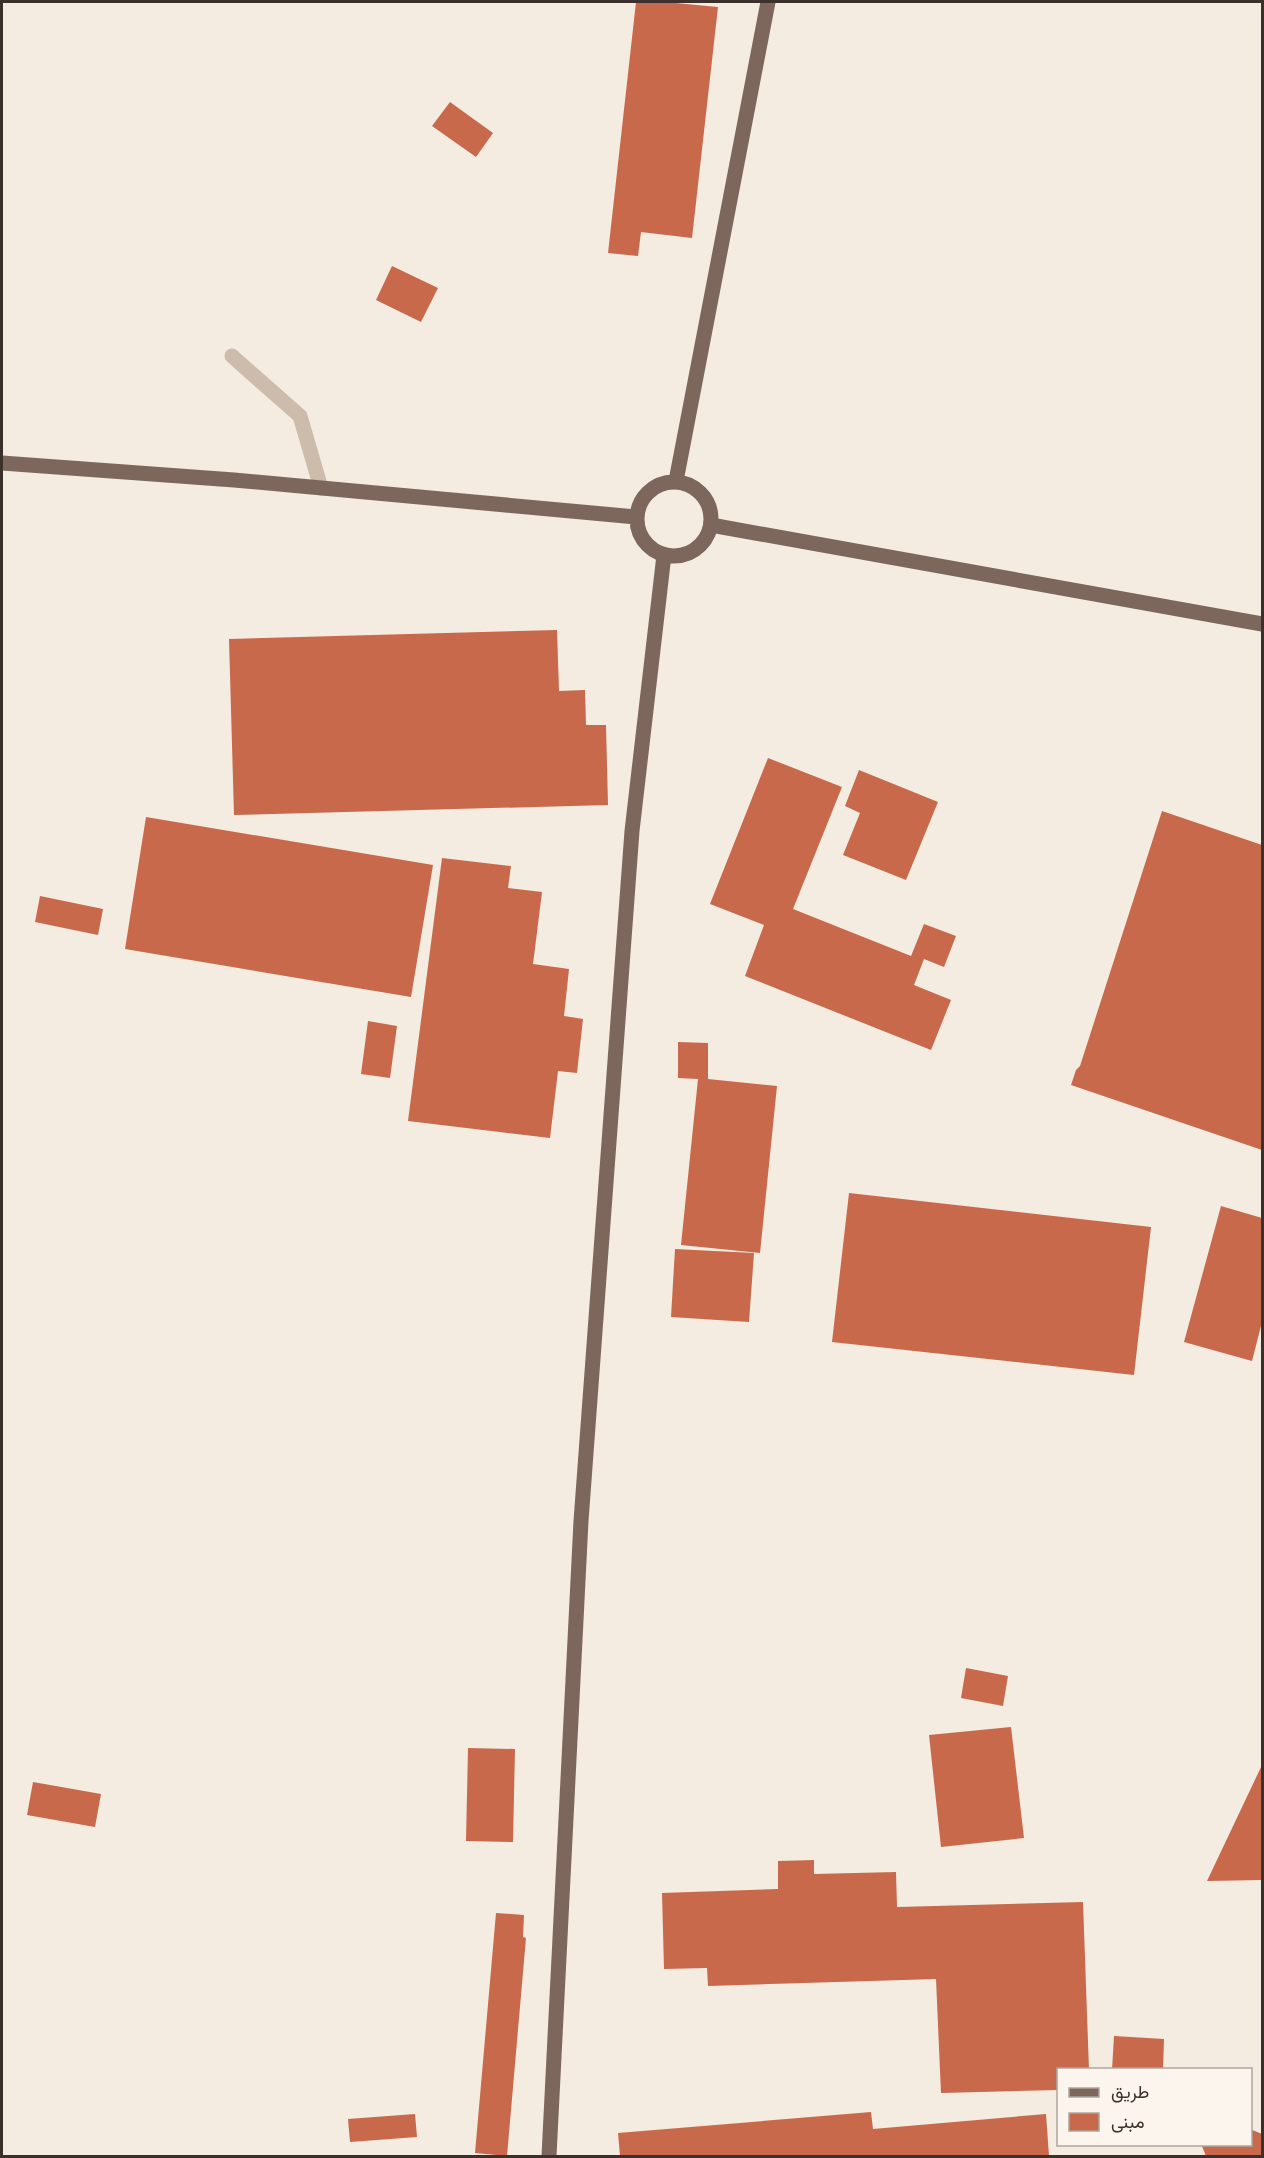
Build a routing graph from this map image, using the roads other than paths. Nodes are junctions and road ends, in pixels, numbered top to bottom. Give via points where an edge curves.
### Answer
1 (768, 2) edge
2 (232, 356) dead end
3 (2, 463) edge
4 (676, 481) junction
5 (321, 488) junction
6 (636, 518) junction
7 (711, 525) junction
8 (664, 555) junction
9 (1263, 624) edge
10 (549, 2157) edge

1 - 4 main road
2 - 5 lane via 300,416
3 - 5 main road
4 - 6 main road via 650,489 639,504
4 - 7 main road via 700,492 711,512
5 - 6 main road
6 - 8 main road via 643,541
7 - 8 main road via 698,548 687,554
7 - 9 main road
8 - 10 main road via 632,831 582,1497

